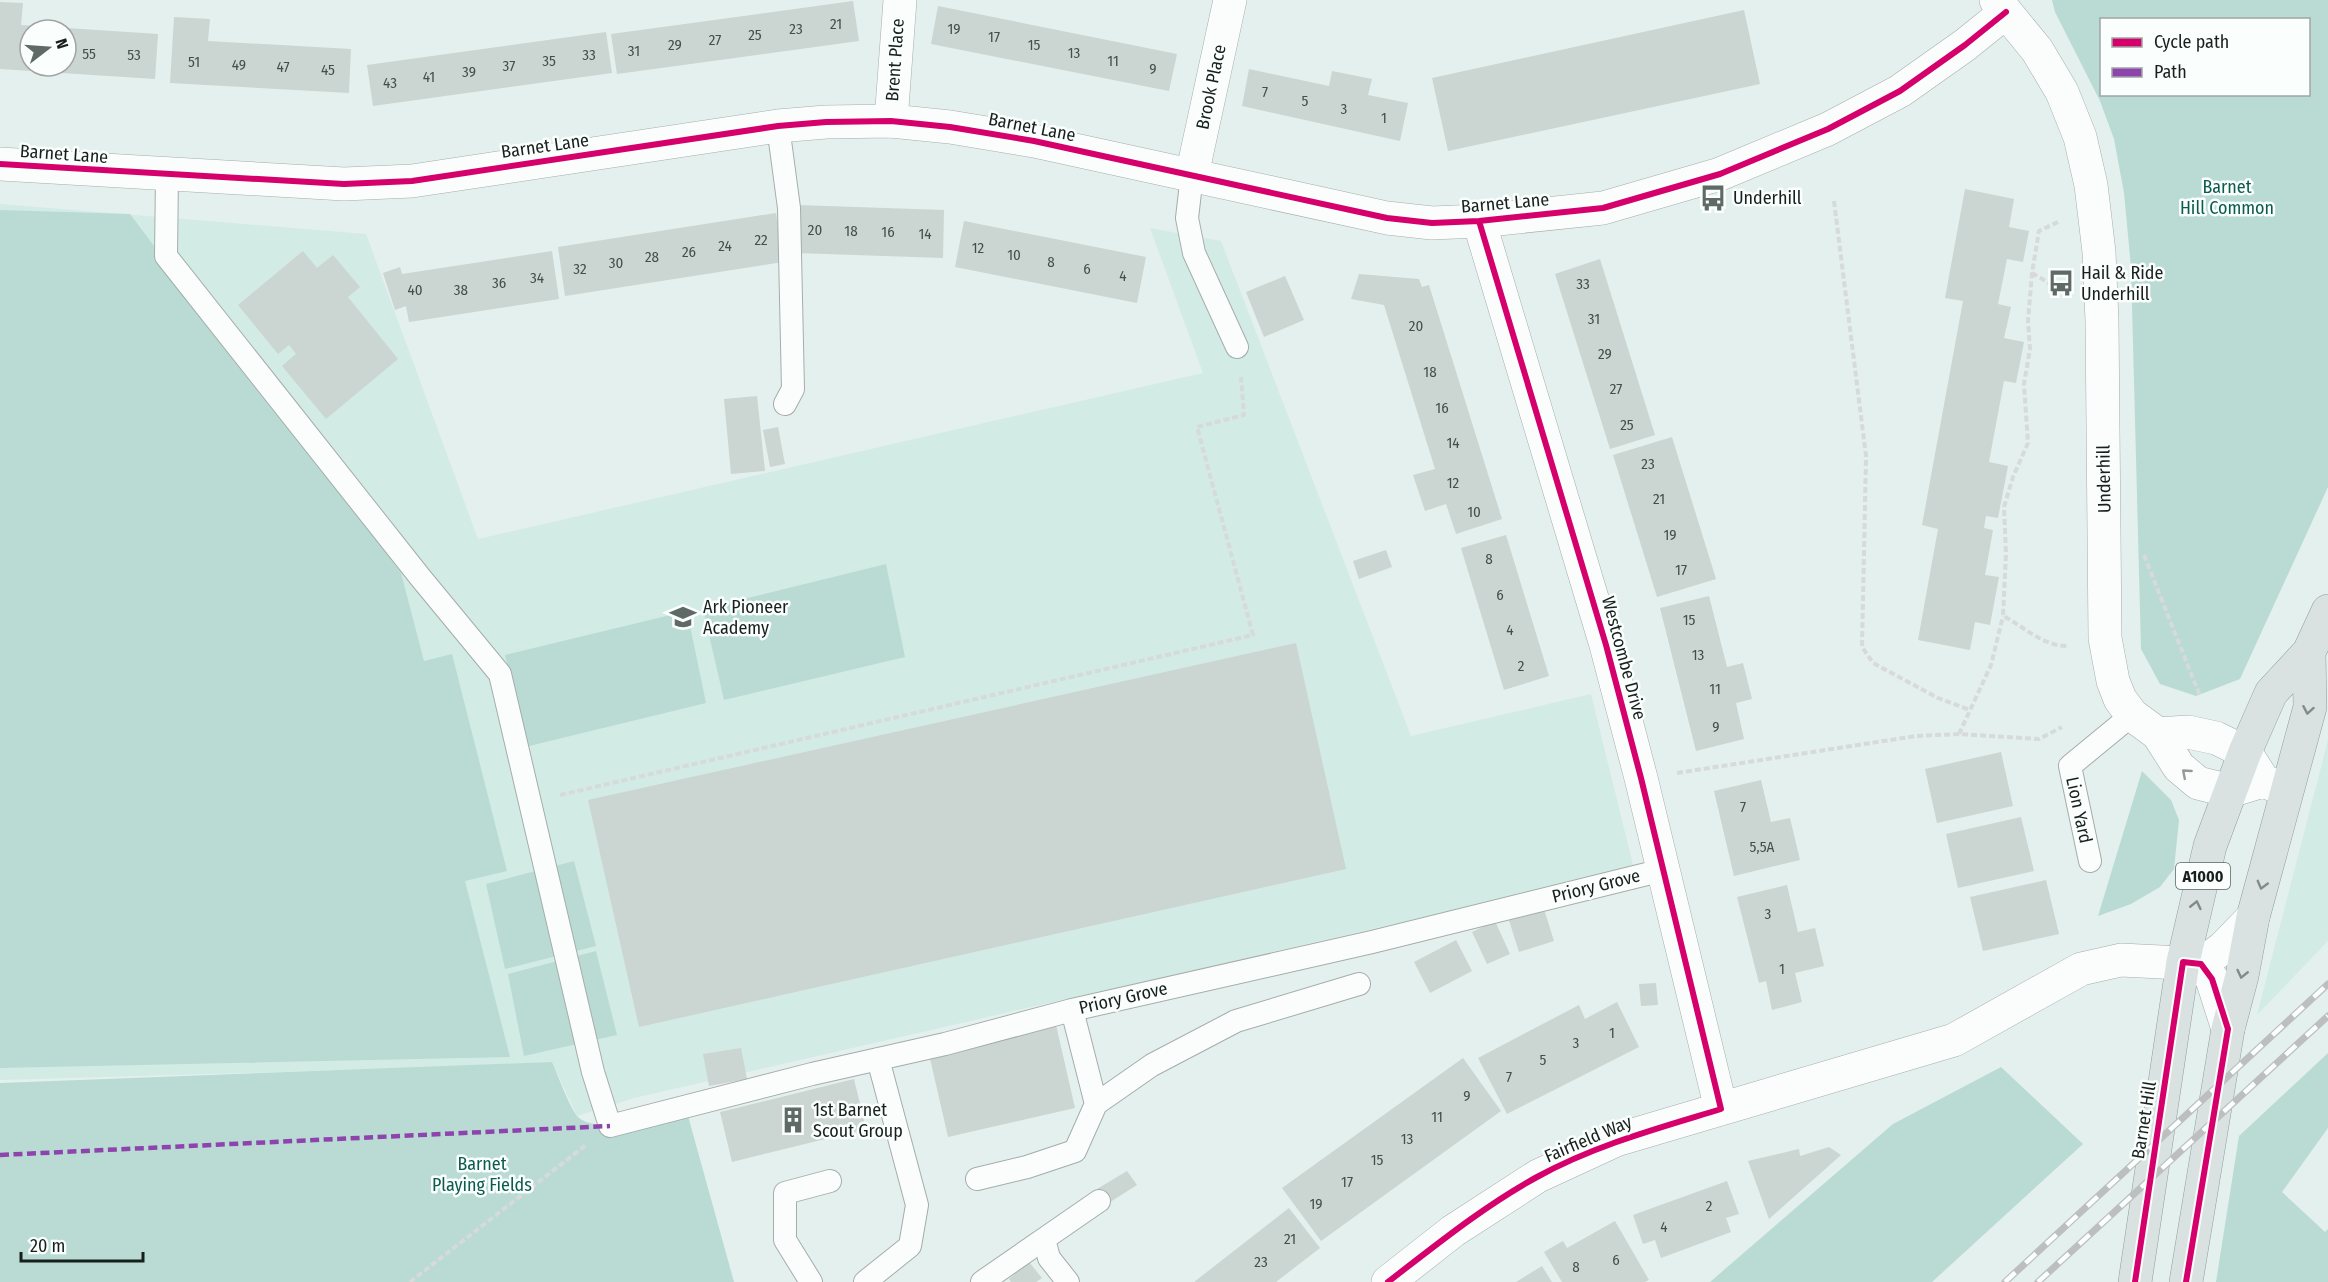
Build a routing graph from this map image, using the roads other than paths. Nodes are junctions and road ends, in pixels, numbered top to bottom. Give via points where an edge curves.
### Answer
1 (900, 0) edge
2 (1230, 0) edge
3 (2001, 6) edge
4 (891, 121) junction
5 (778, 126) junction
6 (0, 165) edge
7 (1192, 174) junction
8 (167, 175) junction
9 (1479, 221) junction
10 (1237, 347) road end
11 (784, 404) dead end
12 (2328, 611) edge
13 (2309, 652) junction
14 (2132, 715) junction
15 (2158, 734) junction
16 (2245, 752) junction
17 (2275, 786) junction
18 (2230, 791) junction
19 (2090, 861) dead end
20 (1663, 870) junction
21 (2253, 917) junction
22 (2192, 963) junction
23 (1359, 984) dead end
24 (1072, 1010) junction
25 (2228, 1029) junction
26 (878, 1059) junction
27 (1096, 1104) junction
28 (1721, 1109) junction
29 (977, 1179) dead end
30 (830, 1181) dead end
31 (1100, 1201) dead end
32 (1044, 1239) junction
33 (812, 1282) edge
34 (866, 1282) edge
35 (982, 1282) edge
36 (1068, 1282) edge
37 (1388, 1282) edge
38 (2135, 1282) edge
39 (2186, 1282) edge

1 - 4 street, Brent Place
2 - 7 street, Brook Place
3 - 9 street, Barnet Lane via 1965,45 1900,90 1828,129 1720,174 1603,208
3 - 14 street, Underhill via 2037,50 2061,92 2080,137 2091,185 2102,321 2105,638 2120,699
4 - 5 street, Barnet Lane
4 - 7 street, Barnet Lane via 1034,141
5 - 8 street, Barnet Lane via 412,181 344,184
5 - 11 lane via 789,208 793,389
6 - 8 street, Barnet Lane
7 - 9 street, Barnet Lane via 1387,218 1432,223
7 - 10 lane via 1187,218 1194,253
8 - 26 lane, Priory Grove via 166,256 500,674 593,1072 610,1126
9 - 20 street, Westcombe Drive via 1606,645
12 - 13 main road, Barnet Hill / A1000
13 - 16 main road, Barnet Hill / A1000 via 2271,693
13 -> 17 main road, Barnet Hill / A1000 via 2310,707
14 - 15 street, Underhill
14 - 19 lane, Lion Yard via 2070,766
15 - 16 street via 2200,733
18 -> 15 street, Underhill via 2198,783 2179,767
16 - 17 street
16 - 18 main road, Barnet Hill / A1000
17 - 18 street
17 -> 21 main road, Barnet Hill / A1000
22 -> 18 main road, Barnet Hill / A1000 via 2210,846
20 - 24 lane, Priory Grove
20 - 28 street, Westcombe Drive
21 - 22 street via 2223,948
21 -> 25 main road, Barnet Hill / A1000
22 - 25 street via 2212,979
22 - 28 street, Fairfield Way via 2121,960 2081,969 1954,1040
22 - 38 main road, Barnet Hill / A1000
23 - 27 lane via 1236,1021 1152,1065
24 - 26 lane, Priory Grove
24 - 27 lane
25 - 39 main road, Barnet Hill / A1000
26 - 34 lane via 917,1205 910,1246
27 - 29 lane via 1076,1150
28 - 37 street, Fairfield Way via 1616,1140 1538,1176 1453,1231
30 - 33 lane via 785,1193 785,1240
31 - 32 lane
32 - 35 lane
32 - 36 lane via 1049,1258

